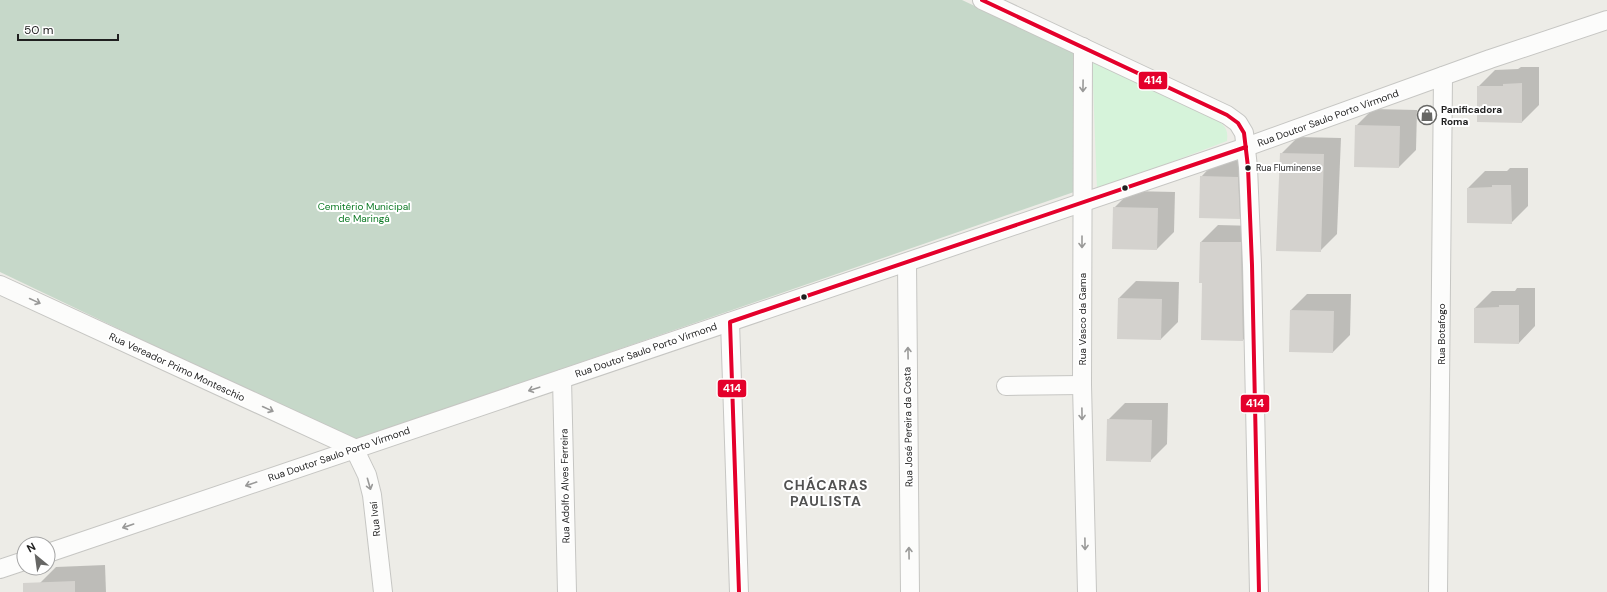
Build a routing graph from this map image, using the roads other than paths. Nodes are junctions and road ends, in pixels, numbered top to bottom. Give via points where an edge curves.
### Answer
1 (982, 0) edge
2 (1607, 20) edge
3 (1083, 47) junction
4 (1443, 76) junction
5 (1246, 147) junction
6 (1082, 203) junction
7 (907, 263) junction
8 (0, 285) edge
9 (730, 322) junction
10 (562, 379) junction
11 (1082, 385) junction
12 (1006, 386) dead end
13 (354, 448) junction
14 (56, 550) edge
15 (16, 564) edge
16 (0, 569) edge
17 (383, 592) edge
18 (567, 592) edge
19 (739, 592) edge
20 (910, 592) edge
21 (1086, 592) edge
22 (1260, 592) edge
23 (1438, 592) edge

1 - 3 street
2 - 4 street, Rua Doutor Saulo Porto Virmond
3 - 5 street via 1227,115 1238,123 1244,133
3 -> 6 street, Rua Vasco da Gama
4 - 5 street, Rua Doutor Saulo Porto Virmond
4 - 23 street, Rua Botafogo
5 - 6 street, Rua Doutor Saulo Porto Virmond
5 - 22 street via 1252,265
6 - 7 street, Rua Doutor Saulo Porto Virmond
6 -> 11 street, Rua Vasco da Gama
7 - 9 street, Rua Doutor Saulo Porto Virmond
20 -> 7 street, Rua José Pereira da Costa
8 -> 13 street, Rua Vereador Primo Monteschio
9 - 10 street, Rua Doutor Saulo Porto Virmond
9 - 19 street
10 -> 13 street, Rua Doutor Saulo Porto Virmond
10 - 18 street, Rua Adolfo Alves Ferreira
11 - 12 street
11 -> 21 street, Rua Vasco da Gama
13 -> 14 street, Rua Doutor Saulo Porto Virmond
13 -> 17 street, Rua Ivaí via 367,475 372,495
15 - 16 street

